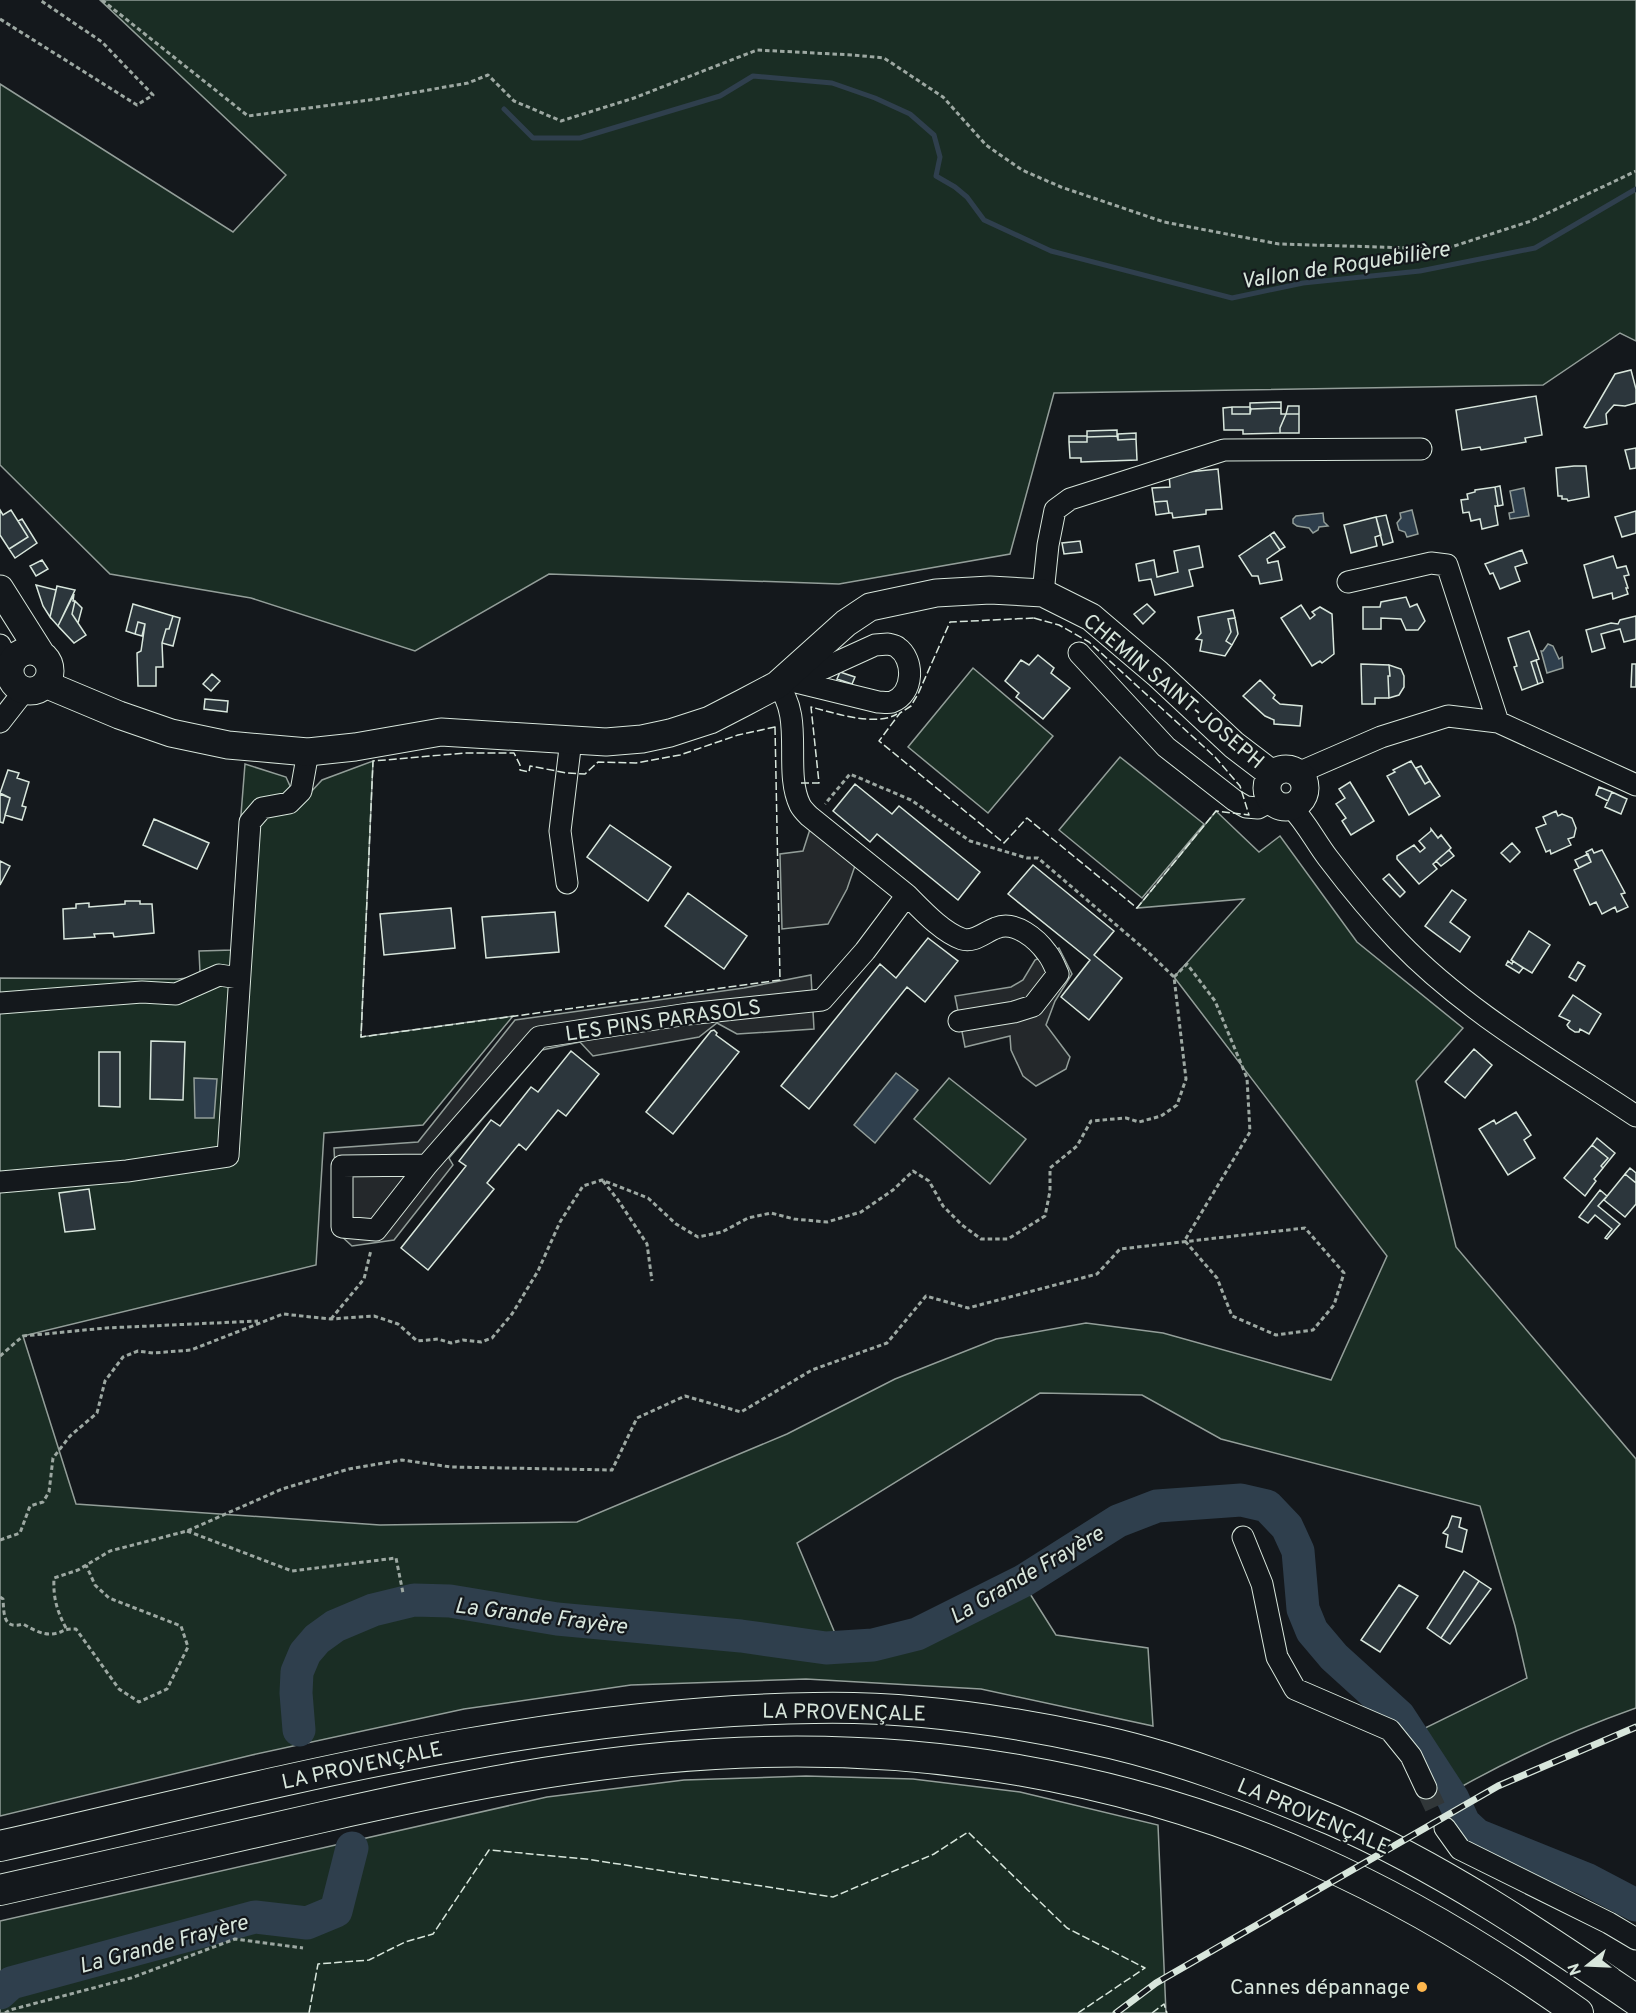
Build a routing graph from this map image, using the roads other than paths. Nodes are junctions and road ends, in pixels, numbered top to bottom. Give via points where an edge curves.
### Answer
1 (1421, 449) dead end
2 (1348, 582) dead end
3 (0, 592) edge
4 (1043, 593) junction
5 (1079, 653) dead end
6 (27, 666) edge
7 (780, 682) junction
8 (0, 722) edge
9 (1498, 722) junction
10 (571, 740) junction
11 (308, 752) junction
12 (1285, 773) junction
13 (1636, 785) edge
14 (1281, 804) junction
15 (567, 883) dead end
16 (907, 895) junction
17 (239, 978) junction
18 (1448, 988) junction
19 (0, 1003) edge
20 (959, 1021) dead end
21 (1636, 1102) edge
22 (1636, 1116) edge
23 (427, 1165) junction
24 (0, 1182) edge
25 (1243, 1537) dead end
26 (1426, 1788) tunnel mouth
27 (1445, 1828) tunnel mouth
28 (0, 1846) edge
29 (0, 1890) edge
30 (1636, 1939) edge
31 (1636, 2000) edge
32 (1578, 2013) edge

1 - 4 street via 1224,450 1070,499 1055,510
2 - 9 street via 1431,562 1447,565
3 - 6 main road
4 - 7 main road, CHEMIN SAINT-JOSEPH via 936,593 870,607 846,623
4 - 12 main road, CHEMIN SAINT-JOSEPH via 1091,617 1234,745
5 - 14 street via 1166,747 1225,793 1246,807
6 - 8 street
6 - 11 main road, CHEMIN SAINT-JOSEPH via 118,715 171,733
7 - 7 street via 875,645 898,647 910,670 903,694 893,702
7 - 10 main road, CHEMIN SAINT-JOSEPH via 710,720 670,732 606,742
7 - 16 street via 788,702 800,804 813,820
9 - 12 street via 1448,716
9 - 13 street
10 - 11 main road, CHEMIN SAINT-JOSEPH via 441,732
10 - 15 street via 560,831
11 - 17 street via 301,791 289,803 262,808 250,822
12 - 14 main road via 1268,778 1266,790
12 - 14 main road via 1302,777 1305,789 1300,800
14 - 18 street via 1298,814 1375,917
16 - 20 street via 934,921 962,939 971,940 999,926 1024,931 1047,953 1058,974 1034,1006
16 - 23 street, LES PINS PARASOLS via 822,1000 688,1014 539,1037
17 - 19 street via 219,975 176,994 142,992
17 - 24 street via 228,1156 127,1171
18 - 21 street via 1457,984
18 - 22 street
23 - 23 street, LES PINS PARASOLS via 342,1166 342,1227 376,1230
25 - 26 street via 1262,1584 1277,1657 1295,1689 1390,1730 1411,1756
27 - 30 street via 1460,1848
28 - 31 highway, LA PROVENÇALE via 395,1756 547,1729 735,1711 817,1708 914,1712 1089,1738 1173,1760 1250,1787 1400,1853 1552,1942
29 - 32 highway, LA PROVENÇALE via 395,1801 527,1776 714,1754 812,1751 915,1756 1078,1780 1168,1804 1249,1832 1381,1892 1439,1924

